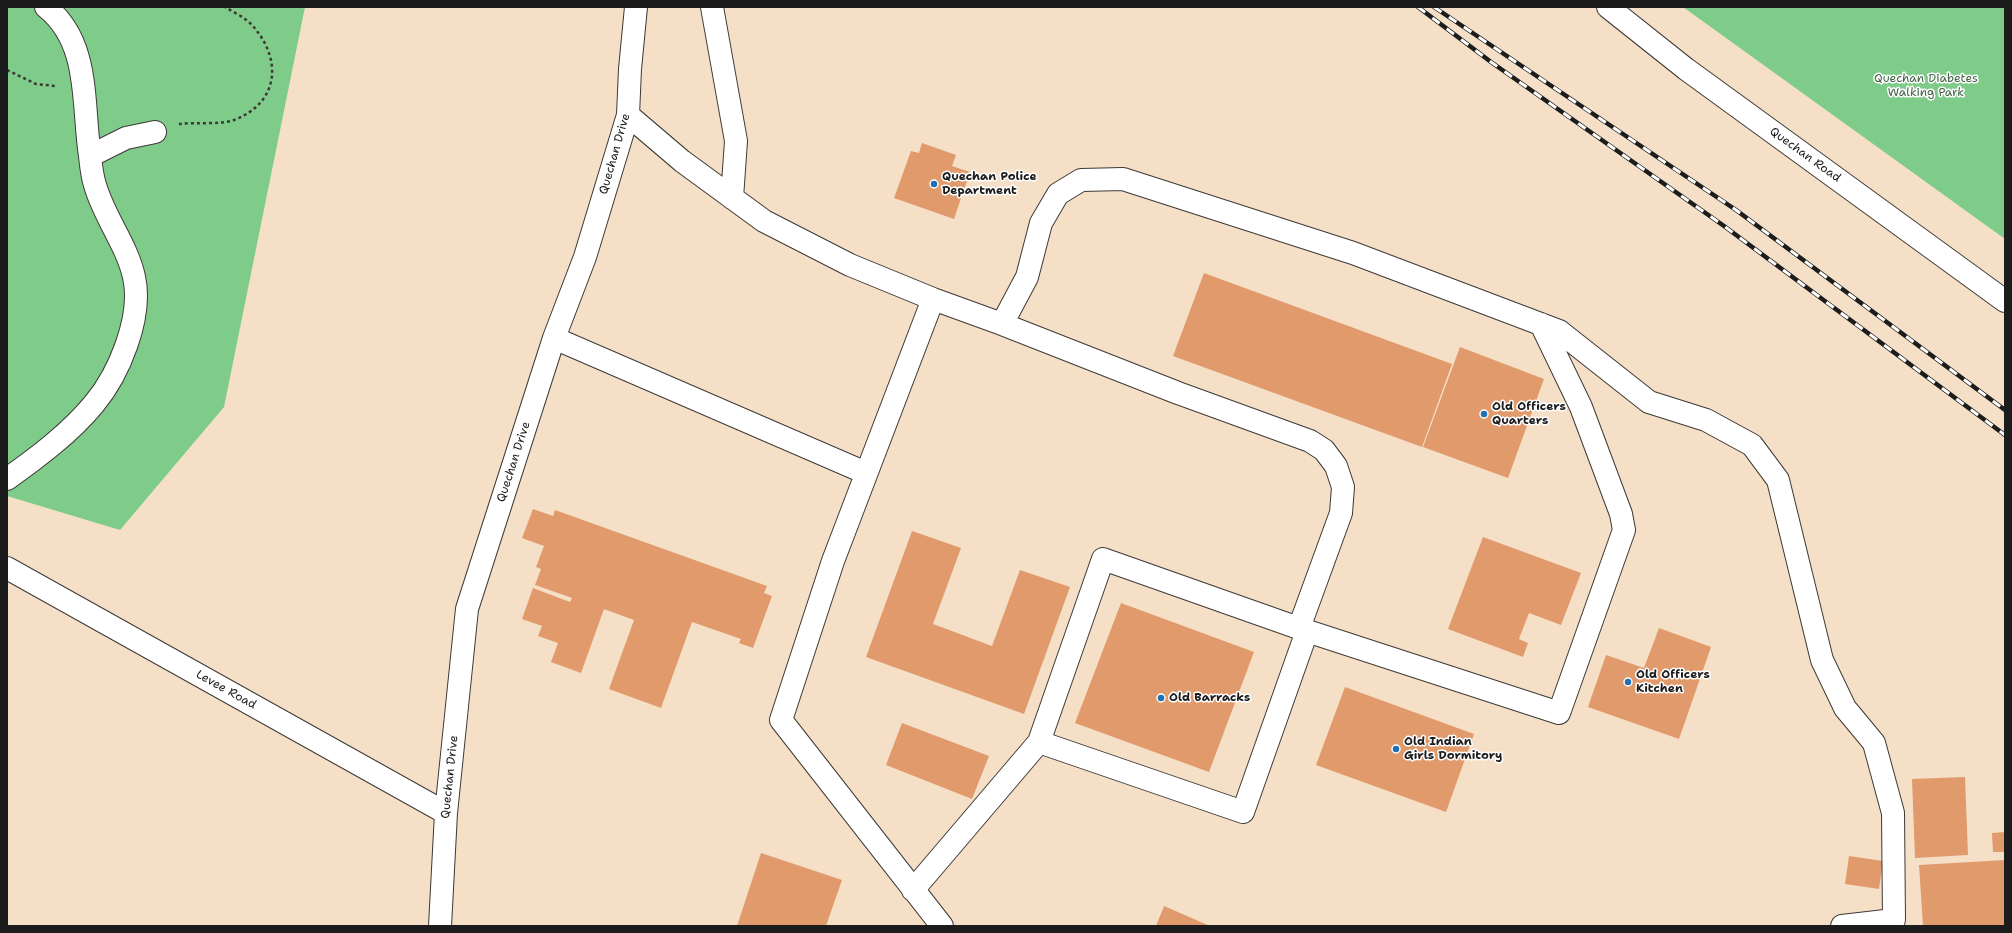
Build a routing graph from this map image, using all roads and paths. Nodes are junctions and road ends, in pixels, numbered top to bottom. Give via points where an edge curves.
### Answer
1 (46, 7) edge
2 (225, 7) edge
3 (636, 7) edge
4 (712, 7) edge
5 (1608, 7) edge
6 (7, 70) edge
7 (83, 89) junction
8 (628, 115) junction
9 (176, 124) dead end
10 (155, 132) dead end
11 (90, 156) junction
12 (732, 198) junction
13 (933, 299) junction
14 (2005, 301) edge
15 (1002, 324) junction
16 (1541, 324) junction
17 (554, 338) junction
18 (866, 473) junction
19 (7, 479) edge
20 (7, 568) edge
21 (1303, 629) junction
22 (1039, 742) junction
23 (446, 813) junction
24 (913, 890) junction
25 (440, 926) edge
26 (942, 926) edge
27 (1842, 926) edge

1 - 7 street via 59,18 72,40 81,63
2 - 9 path via 250,23 262,39 272,58 272,84 264,100 255,109 233,120
3 - 8 street, Quechan Drive
4 - 12 street via 736,141
5 - 14 street, Quechan Road via 1686,69
6 - 7 path via 36,84
7 - 11 street
8 - 12 street via 682,161
8 - 17 street, Quechan Drive via 585,257
10 - 11 street via 126,138
11 - 19 street via 95,186 126,254 134,278 135,312 131,335 114,374 95,404 67,432
12 - 13 street via 764,221 850,265
13 - 15 street
13 - 18 street
15 - 16 street via 1027,277 1041,223 1058,194 1080,180 1123,179 1354,253
15 - 21 street via 1178,393 1310,441 1324,450 1336,466 1343,487 1341,513
16 - 21 street via 1581,407 1621,514 1624,530 1559,713
16 - 27 street via 1559,331 1649,402 1706,420 1752,445 1778,480 1822,660 1845,708 1874,743 1893,813 1894,920
17 - 18 street
17 - 23 street, Quechan Drive via 467,609
18 - 24 street via 832,561 781,720
20 - 23 street, Levee Road
21 - 22 street via 1103,559
21 - 22 street via 1243,812
22 - 24 street
23 - 25 street, Quechan Drive
24 - 26 street

